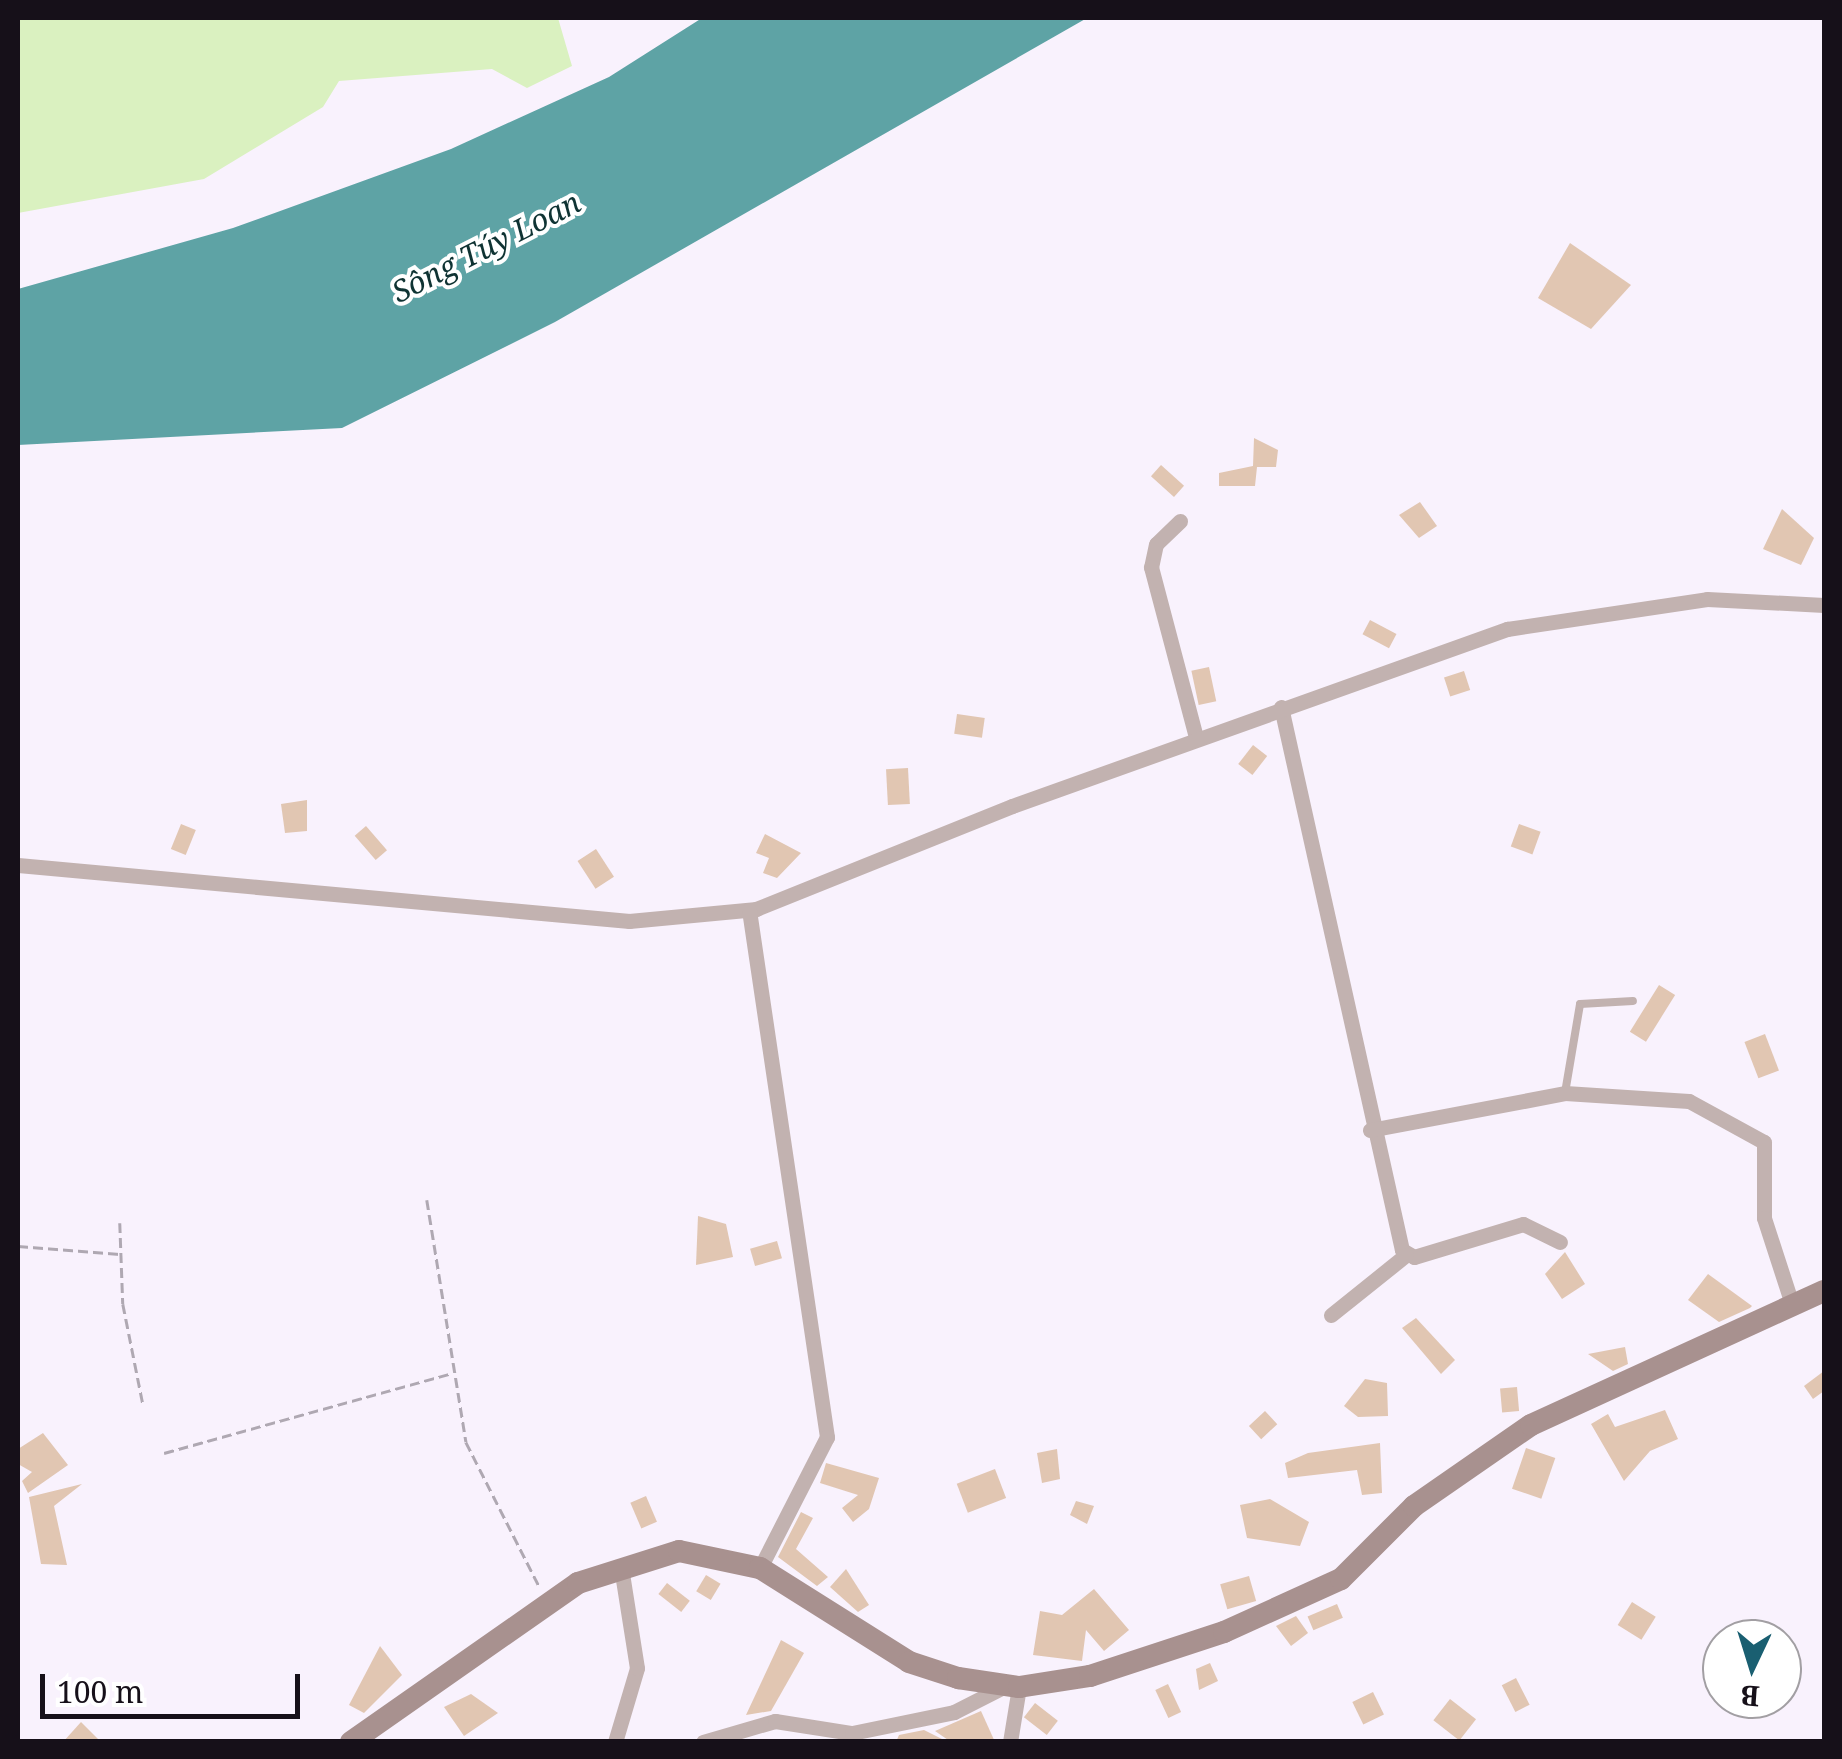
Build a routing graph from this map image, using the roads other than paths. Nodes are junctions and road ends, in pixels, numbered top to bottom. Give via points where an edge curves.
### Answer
1 (1180, 522) dead end
2 (1824, 604) edge
3 (1280, 707) junction
4 (1196, 738) junction
5 (18, 865) edge
6 (748, 910) junction
7 (1634, 1001) dead end
8 (1565, 1093) junction
9 (1370, 1130) junction
10 (1560, 1242) dead end
11 (1406, 1255) junction
12 (1824, 1291) edge
13 (1793, 1307) junction
14 (1331, 1315) dead end
15 (622, 1567) junction
16 (760, 1568) junction
17 (1013, 1686) junction
18 (351, 1742) edge
19 (615, 1742) edge
20 (704, 1742) edge
21 (1010, 1742) edge

1 - 4 street via 1156,544 1151,567
2 - 3 street via 1707,599 1580,612
3 - 4 street
3 - 9 street via 1360,1046
4 - 6 street
5 - 6 street via 594,918
6 - 16 street via 827,1437
7 - 8 lane via 1580,1004
8 - 9 street
8 - 13 street via 1670,1096 1758,1133 1767,1155 1764,1218
9 - 11 street
10 - 11 street via 1523,1224
11 - 14 street
12 - 13 street
13 - 17 street via 1531,1425 1414,1506 1342,1579 1224,1632 1090,1676
15 - 16 street via 680,1552
15 - 18 street via 548,1602
15 - 19 street via 637,1668
16 - 17 street via 909,1662
17 - 20 street via 954,1712 852,1733 775,1721
17 - 21 street

